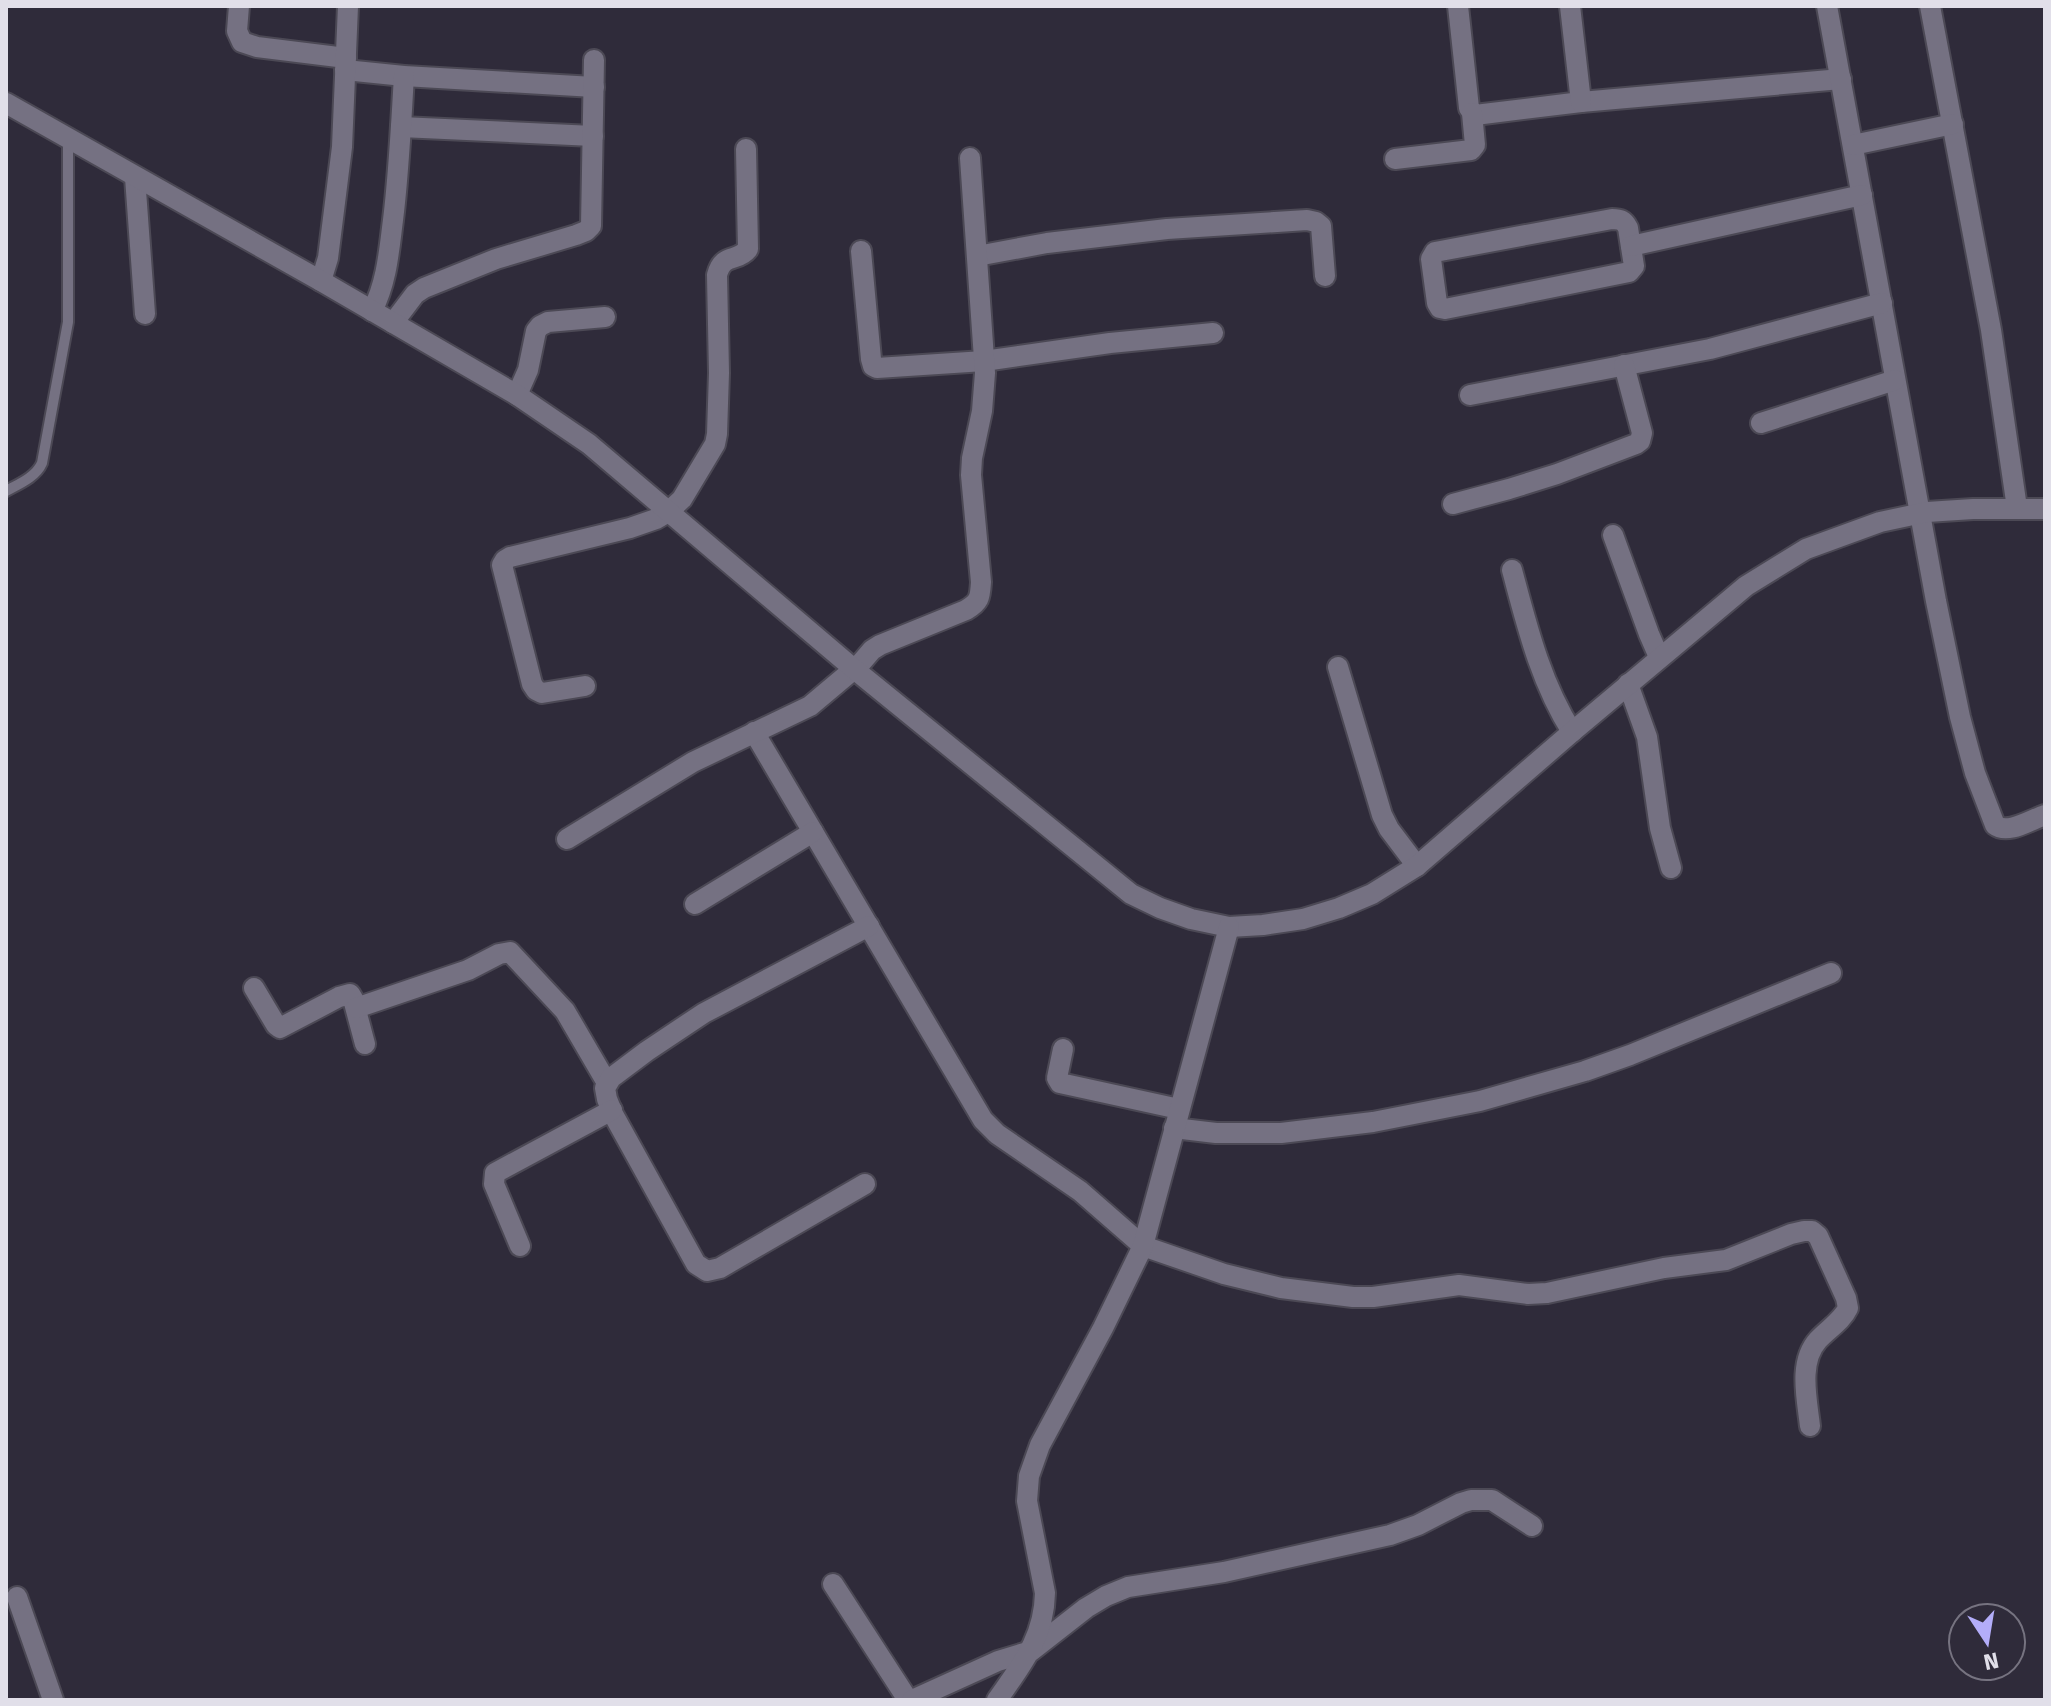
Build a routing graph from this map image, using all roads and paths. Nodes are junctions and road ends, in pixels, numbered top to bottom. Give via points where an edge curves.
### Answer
1 (239, 6) edge
2 (348, 6) edge
3 (1458, 6) edge
4 (1570, 6) edge
5 (1827, 6) edge
6 (1930, 6) edge
7 (594, 60) dead end
8 (346, 64) junction
9 (404, 76) junction
10 (1841, 79) junction
11 (594, 87) junction
12 (1581, 102) junction
13 (6, 103) edge
14 (1472, 113) junction
15 (1953, 124) junction
16 (401, 127) junction
17 (593, 136) junction
18 (68, 139) junction
19 (1853, 145) junction
20 (746, 149) dead end
21 (970, 158) dead end
22 (1395, 159) dead end
23 (135, 177) junction
24 (1862, 195) junction
25 (1631, 246) junction
26 (861, 251) dead end
27 (977, 256) junction
28 (325, 269) junction
29 (1325, 276) dead end
30 (377, 300) junction
31 (1882, 303) junction
32 (400, 313) junction
33 (145, 314) dead end
34 (605, 317) dead end
35 (1213, 333) dead end
36 (984, 361) junction
37 (1624, 365) junction
38 (1895, 380) junction
39 (523, 382) junction
40 (1470, 395) dead end
41 (1761, 423) dead end
42 (6, 491) edge
43 (2016, 495) junction
44 (1917, 498) junction
45 (1453, 504) dead end
46 (675, 505) junction
47 (2045, 509) edge
48 (1613, 535) dead end
49 (1512, 570) dead end
50 (1654, 646) junction
51 (861, 662) junction
52 (1338, 667) dead end
53 (1628, 684) junction
54 (585, 686) dead end
55 (1565, 721) junction
56 (754, 732) junction
57 (2045, 815) edge
58 (813, 832) junction
59 (567, 839) dead end
60 (1409, 855) junction
61 (1671, 868) dead end
62 (695, 904) dead end
63 (869, 926) junction
64 (1229, 927) junction
65 (1831, 973) dead end
66 (254, 988) dead end
67 (356, 1008) junction
68 (365, 1044) dead end
69 (1063, 1049) dead end
70 (607, 1083) junction
71 (612, 1110) junction
72 (1177, 1119) junction
73 (865, 1184) dead end
74 (520, 1246) dead end
75 (1143, 1246) junction
76 (1810, 1426) dead end
77 (1532, 1526) dead end
78 (833, 1584) dead end
79 (17, 1597) dead end
80 (1031, 1651) junction
81 (53, 1700) edge
82 (910, 1700) edge
83 (997, 1700) edge

1 - 8 street via 237,31 242,42
2 - 8 street
3 - 14 street
4 - 12 street
5 - 10 street
6 - 15 street
7 - 11 street
8 - 9 street
8 - 28 street via 342,147
9 - 11 street
9 - 16 street
10 - 12 street
10 - 19 street
11 - 17 street
12 - 14 street
13 - 18 street
14 - 22 street via 1471,150
15 - 19 street
15 - 43 street
16 - 17 street
16 - 30 street via 387,270
17 - 32 street via 592,219 586,231 449,276 415,294
18 - 23 street
18 - 42 lane via 68,322 42,463
19 - 24 street
20 - 46 street via 748,249 724,260 717,275 717,439
21 - 27 street
23 - 28 street
23 - 33 street
24 - 25 street
24 - 31 street
25 - 25 street via 1634,266 1624,274 1445,309 1437,303 1431,259 1435,252 1612,219 1625,223
26 - 36 street via 873,366
27 - 29 street via 1167,229 1307,220 1321,226
27 - 36 street
28 - 30 street
30 - 32 street
31 - 37 street via 1710,349
31 - 38 street
32 - 39 street
34 - 39 street via 544,323 536,331
35 - 36 street
36 - 51 street via 971,475 980,598 966,610 880,645
37 - 40 street
37 - 45 street via 1640,441 1557,474
38 - 41 street
38 - 44 street
39 - 46 street via 589,444
43 - 44 street
43 - 47 street
44 - 50 street via 1880,522 1806,549
44 - 57 street via 1960,717 1995,825 2007,829
46 - 51 street
46 - 54 street via 656,519 510,557 502,565 536,690
48 - 50 street
49 - 55 street via 1539,668
50 - 53 street
51 - 56 street via 810,706
51 - 64 street via 1131,894 1170,912
52 - 60 street via 1382,815
53 - 55 street
53 - 61 street via 1647,737
55 - 60 street
56 - 58 street
56 - 59 street via 693,762
58 - 62 street
58 - 63 street
60 - 64 street via 1372,894 1339,908 1303,919
63 - 70 street via 683,1026
63 - 75 street via 988,1126 1080,1191
64 - 72 street
65 - 72 street via 1585,1071 1480,1101 1281,1133 1216,1133
66 - 67 street via 280,1028 346,994 352,995
67 - 68 street
67 - 70 street via 510,952 565,1011
69 - 72 street via 1060,1083
70 - 71 street
71 - 73 street via 696,1264 707,1271
71 - 74 street via 495,1173 494,1184
72 - 75 street
75 - 76 street via 1256,1283 1373,1297 1459,1285 1547,1293 1726,1260 1812,1231 1848,1308 1815,1344 1808,1360
75 - 80 street via 1029,1476 1027,1501 1045,1593
77 - 80 street via 1492,1500 1471,1500 1390,1535 1128,1587 1086,1608
78 - 82 street
79 - 81 street
80 - 82 street
80 - 83 street

